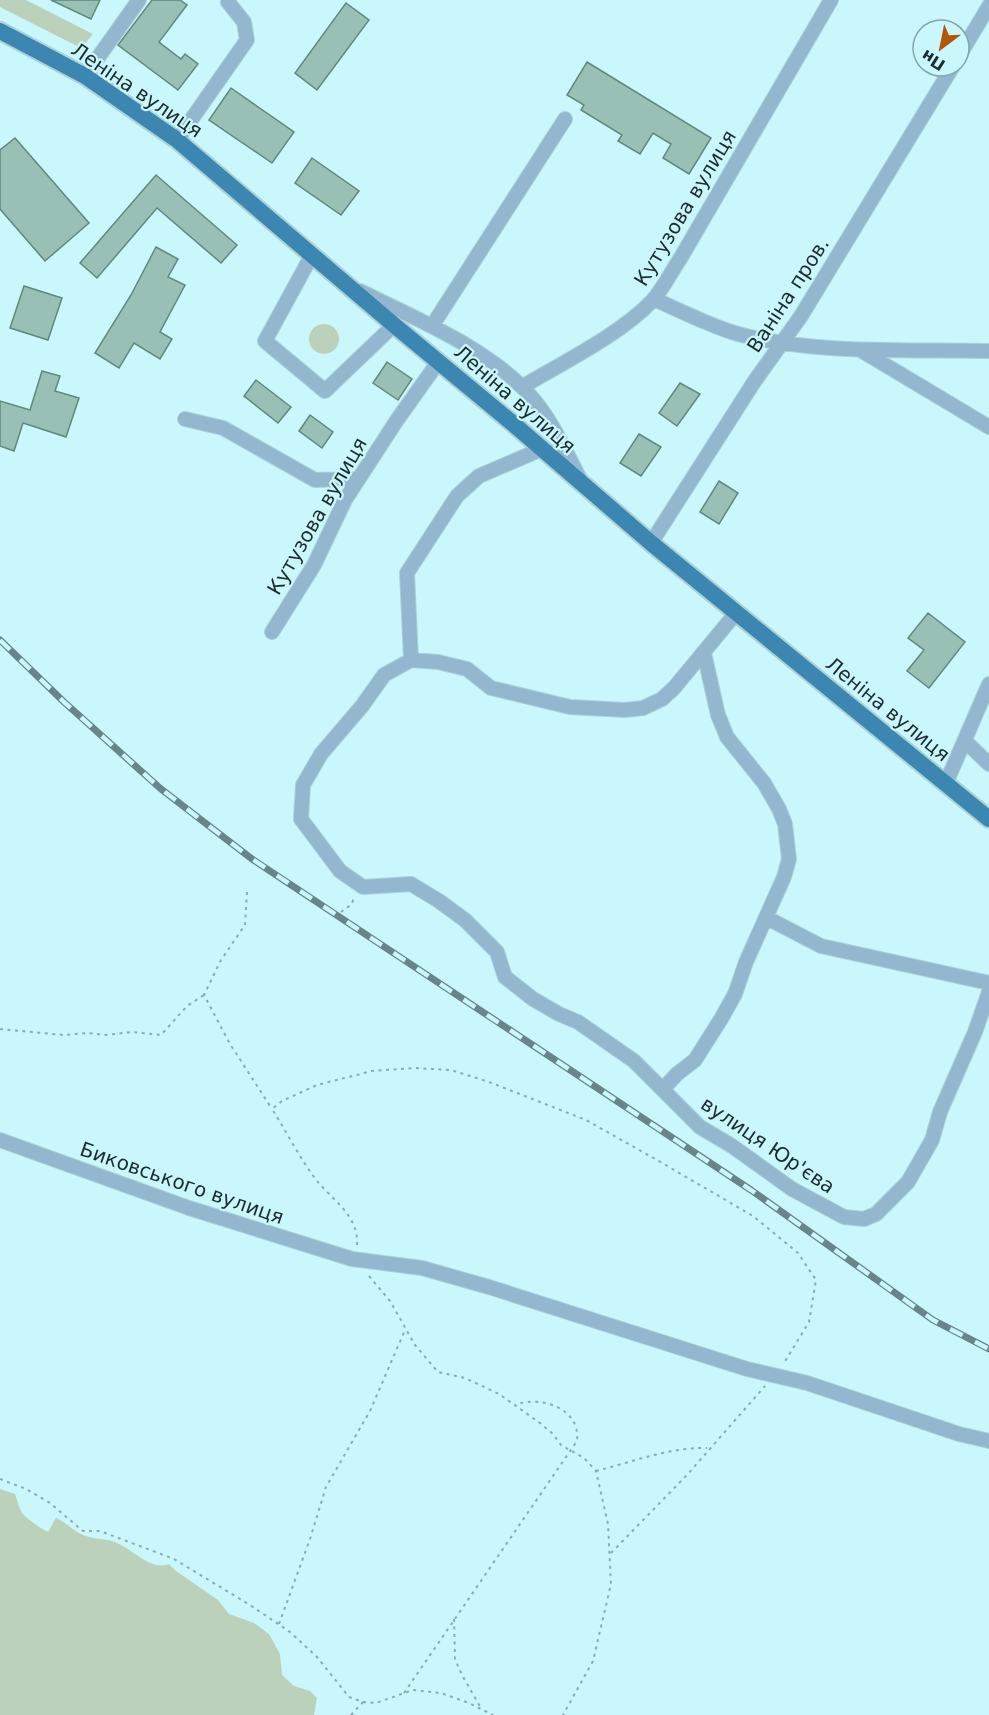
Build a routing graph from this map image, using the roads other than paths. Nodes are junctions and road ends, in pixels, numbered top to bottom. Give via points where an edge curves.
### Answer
1 (138, 0) edge
2 (229, 0) edge
3 (831, 0) edge
4 (989, 6) edge
5 (0, 31) edge
6 (971, 36) edge
7 (85, 76) junction
8 (946, 78) edge
9 (565, 119) dead end
10 (177, 140) junction
11 (312, 255) junction
12 (348, 285) junction
13 (654, 299) junction
14 (394, 324) junction
15 (432, 326) junction
16 (784, 342) junction
17 (862, 351) junction
18 (989, 351) edge
19 (439, 361) junction
20 (522, 387) junction
21 (185, 419) dead end
22 (989, 428) edge
23 (542, 449) junction
24 (358, 479) junction
25 (582, 484) junction
26 (651, 543) junction
27 (736, 613) junction
28 (272, 633) dead end
29 (704, 653) junction
30 (411, 660) junction
31 (989, 684) edge
32 (965, 741) junction
33 (989, 764) edge
34 (946, 783) junction
35 (989, 819) edge
36 (767, 918) junction
37 (989, 983) edge
38 (989, 992) edge
39 (663, 1089) junction
40 (0, 1140) edge
41 (989, 1441) edge

1 - 7 street
2 - 10 street via 244,22 248,40
3 - 13 street, Кутузова вулиця
4 - 6 street
5 - 7 main road, Леніна вулиця
7 - 10 main road, Леніна вулиця
8 - 16 street, Ваніна пров.
9 - 15 street
10 - 11 main road, Леніна вулиця
11 - 12 main road, Леніна вулиця
11 - 14 street via 265,341 325,391
12 - 14 main road, Леніна вулиця
12 - 15 street
13 - 16 street via 735,333
13 - 20 street, Кутузова вулиця via 611,333
14 - 19 main road, Леніна вулиця
15 - 20 street
16 - 17 street
16 - 26 street, Ваніна пров.
17 - 18 street
17 - 22 street
19 - 23 main road, Леніна вулиця
19 - 24 street, Кутузова вулиця
20 - 25 street via 544,413
21 - 24 street via 224,428 315,480
23 - 25 main road, Леніна вулиця
23 - 30 street via 479,476 457,496 407,573
24 - 28 street, Кутузова вулиця via 314,565
25 - 26 main road, Леніна вулиця
26 - 27 main road, Леніна вулиця
27 - 29 street
27 - 34 main road, Леніна вулиця
29 - 30 street via 662,699 643,708 625,710 570,707 530,698 491,688 467,669
29 - 36 street via 727,737 764,783 785,825 789,859
30 - 39 street, вулиця Юр'єва via 384,675 321,754 303,785 301,819 340,871 363,887 411,884 439,901 497,952 505,977 533,999 599,1035
31 - 32 street
32 - 33 street
32 - 34 street
34 - 35 main road, Леніна вулиця
36 - 37 street via 821,946
36 - 39 street via 735,994 710,1039 695,1060
38 - 39 street, вулиця Юр'єва via 920,1163 888,1203 864,1219 844,1217 792,1189 700,1127
40 - 41 street, Биковського вулиця via 189,1208 352,1259 422,1268 489,1287

